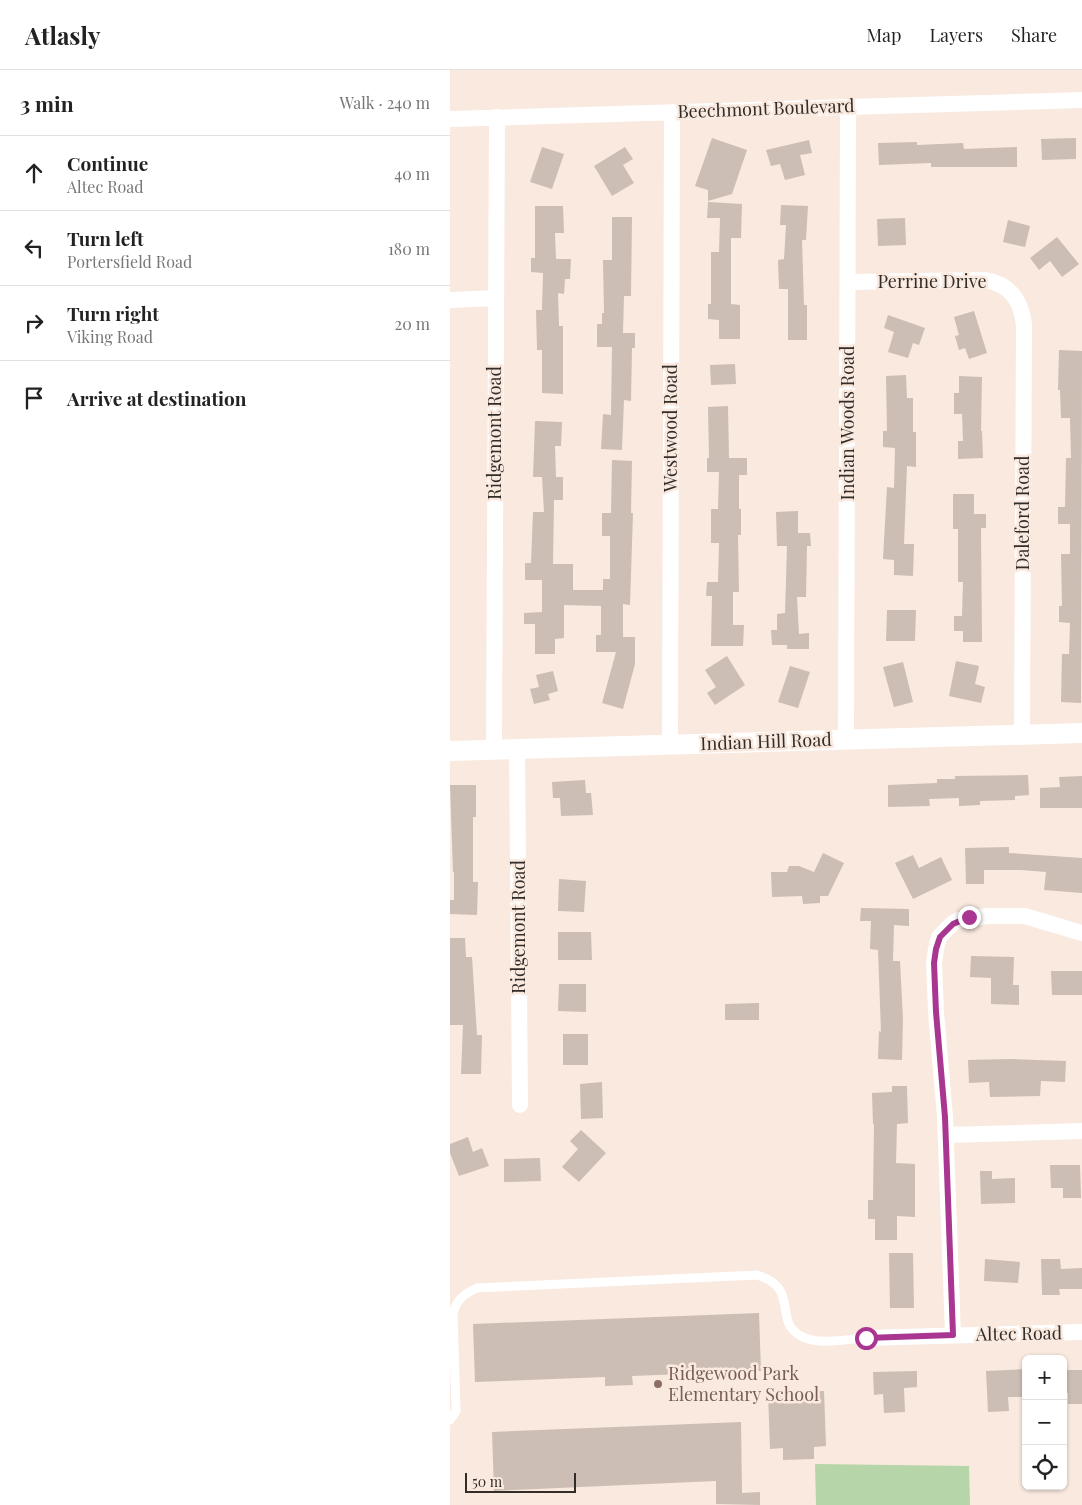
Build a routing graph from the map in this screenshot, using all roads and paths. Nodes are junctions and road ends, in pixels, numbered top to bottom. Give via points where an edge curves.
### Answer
1 (1082, 100) edge
2 (848, 107) junction
3 (672, 112) junction
4 (497, 117) junction
5 (450, 119) edge
6 (848, 282) junction
7 (1013, 293) joint
8 (496, 298) junction
9 (450, 300) edge
10 (1082, 733) edge
11 (1022, 735) junction
12 (846, 740) junction
13 (670, 745) junction
14 (494, 750) junction
15 (518, 750) junction
16 (450, 751) edge
17 (1082, 933) edge
18 (520, 1104) dead end
19 (1082, 1131) edge
20 (946, 1135) junction
21 (1082, 1332) edge
22 (953, 1335) junction
23 (866, 1338) joint
24 (450, 1420) edge

1 - 2 street, Beechmont Boulevard
2 - 3 street, Beechmont Boulevard
2 - 6 street, Indian Woods Road
3 - 4 street, Beechmont Boulevard
3 - 13 street, Westwood Road
4 - 5 street, Beechmont Boulevard
4 - 8 street, Ridgemont Road
6 - 7 street, Perrine Drive via 985,280 1000,284
6 - 12 street, Indian Woods Road
7 - 11 street, Daleford Road via 1020,305 1024,325
8 - 9 street
8 - 14 street, Ridgemont Road
10 - 11 street, Indian Hill Road
11 - 12 street, Indian Hill Road
12 - 13 street, Indian Hill Road
13 - 15 street, Indian Hill Road
14 - 15 street, Indian Hill Road
14 - 16 street, Indian Hill Road
15 - 18 street, Ridgemont Road
17 - 20 street via 1025,916 969,917 945,930 940,937 934,963
19 - 20 street
20 - 22 street
21 - 22 street, Altec Road
22 - 23 street, Altec Road
23 - 24 lane via 819,1341 800,1336 789,1326 779,1287 768,1278 757,1275 477,1288 456,1302 453,1313 456,1411

